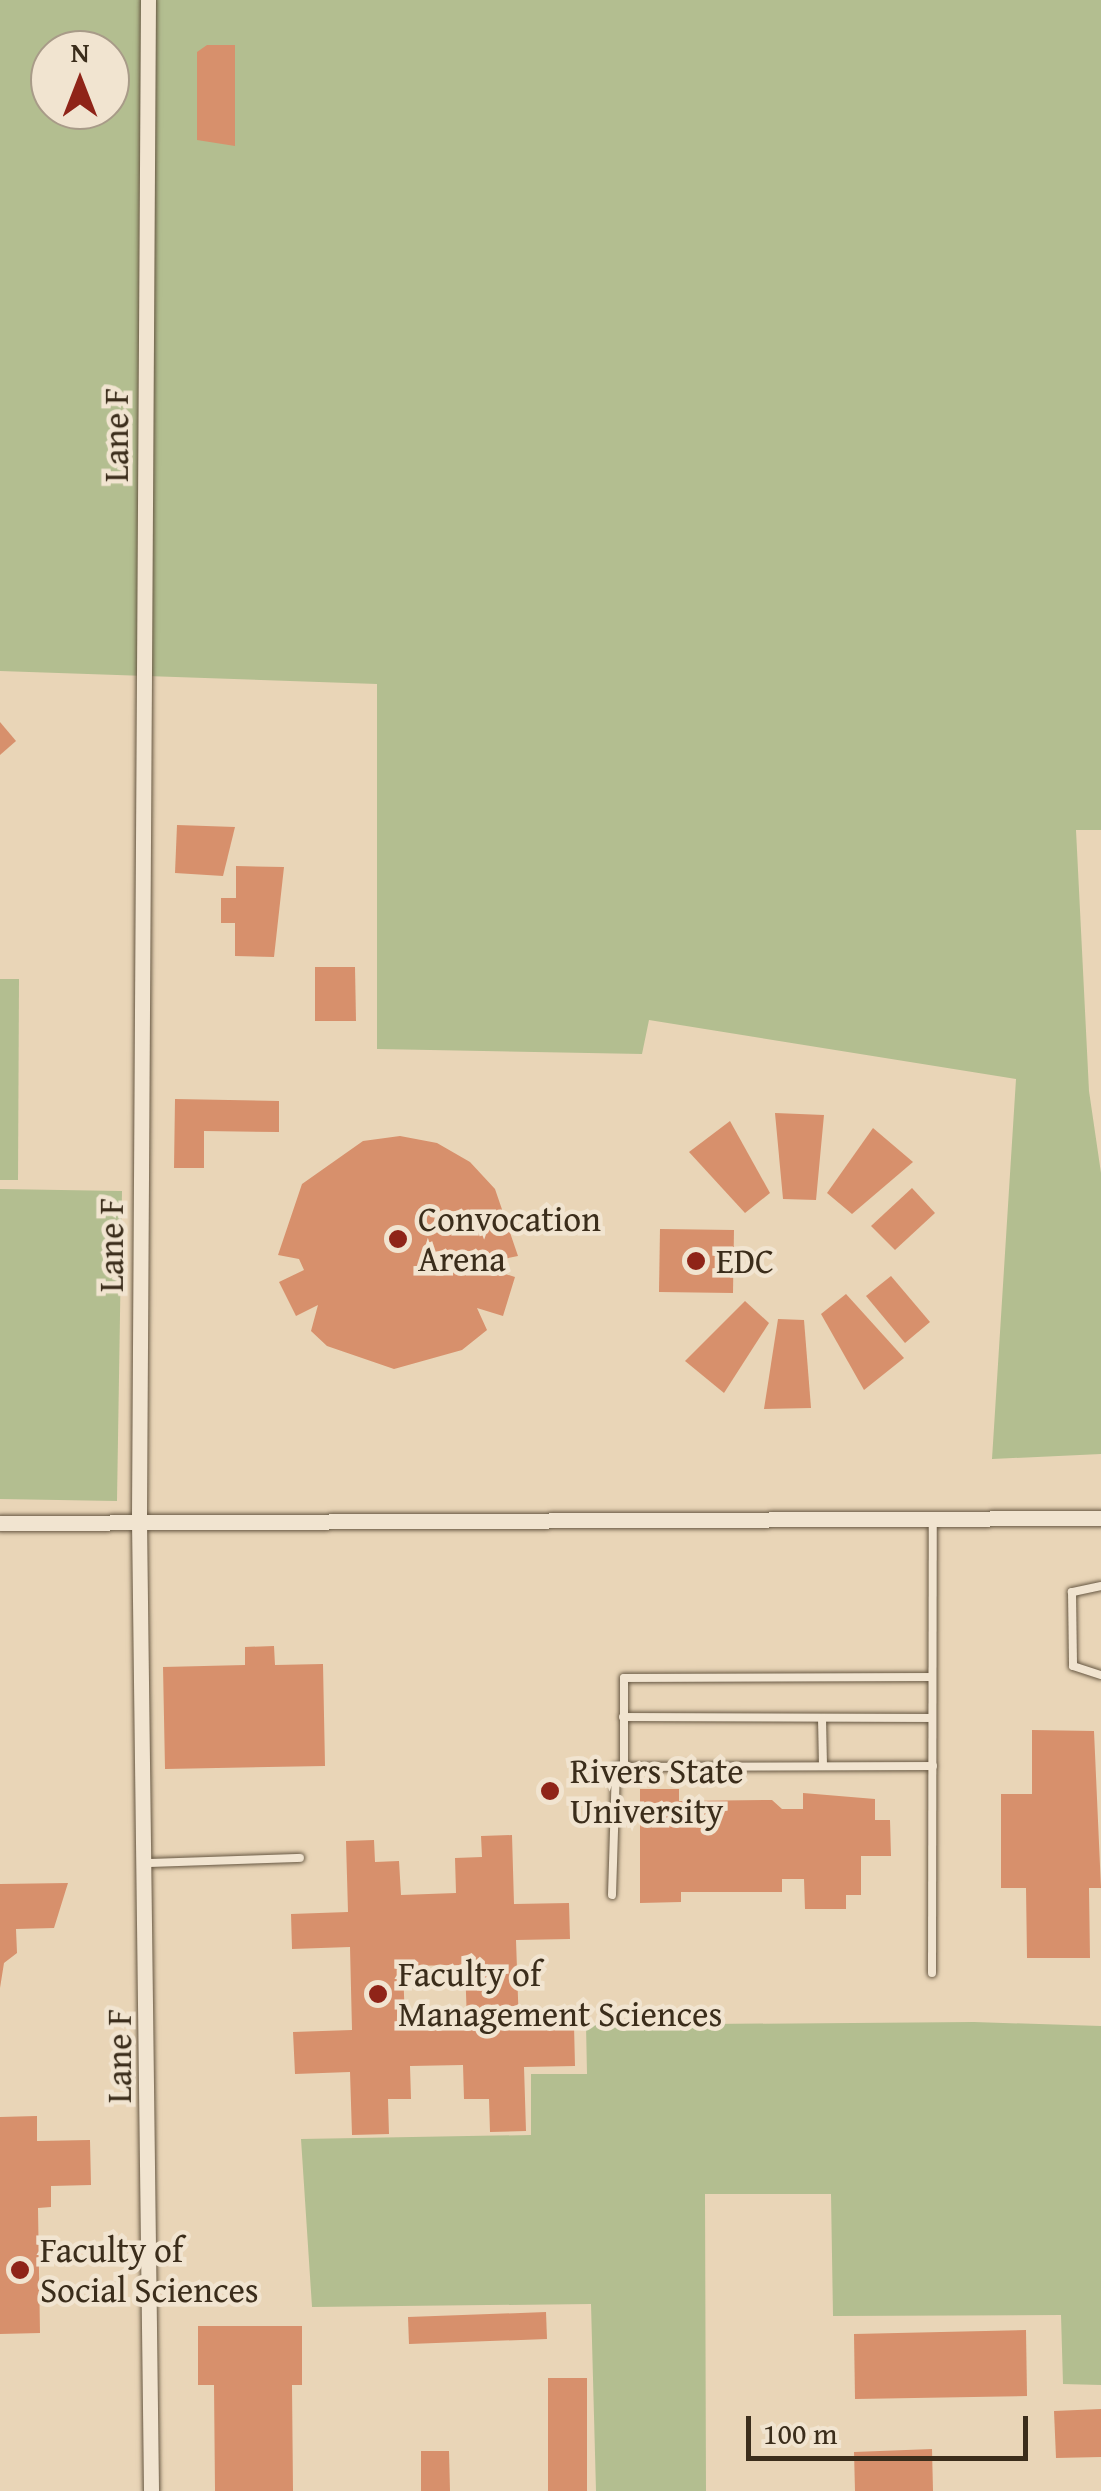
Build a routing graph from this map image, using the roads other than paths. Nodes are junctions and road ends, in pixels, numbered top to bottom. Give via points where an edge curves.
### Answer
1 (148, 0) edge
2 (933, 1518) junction
3 (1101, 1518) edge
4 (139, 1520) junction
5 (0, 1523) edge
6 (1101, 1586) edge
7 (1101, 1675) edge
8 (932, 1677) junction
9 (623, 1717) junction
10 (822, 1718) junction
11 (932, 1718) junction
12 (624, 1765) junction
13 (823, 1766) junction
14 (933, 1766) junction
15 (300, 1858) dead end
16 (146, 1863) junction
17 (612, 1895) dead end
18 (932, 1973) dead end
19 (151, 2491) edge

1 - 4 street, Lane F
2 - 3 street
2 - 4 street
2 - 8 lane
4 - 5 street
4 - 16 street, Lane F
6 - 7 lane via 1072,1592 1073,1666
8 - 9 lane via 624,1678
8 - 11 lane
9 - 10 lane
9 - 12 lane
10 - 11 lane
10 - 13 lane
11 - 14 lane
12 - 13 lane
12 - 17 lane via 612,1772
13 - 14 lane
14 - 18 lane
15 - 16 lane
16 - 19 street, Lane F

